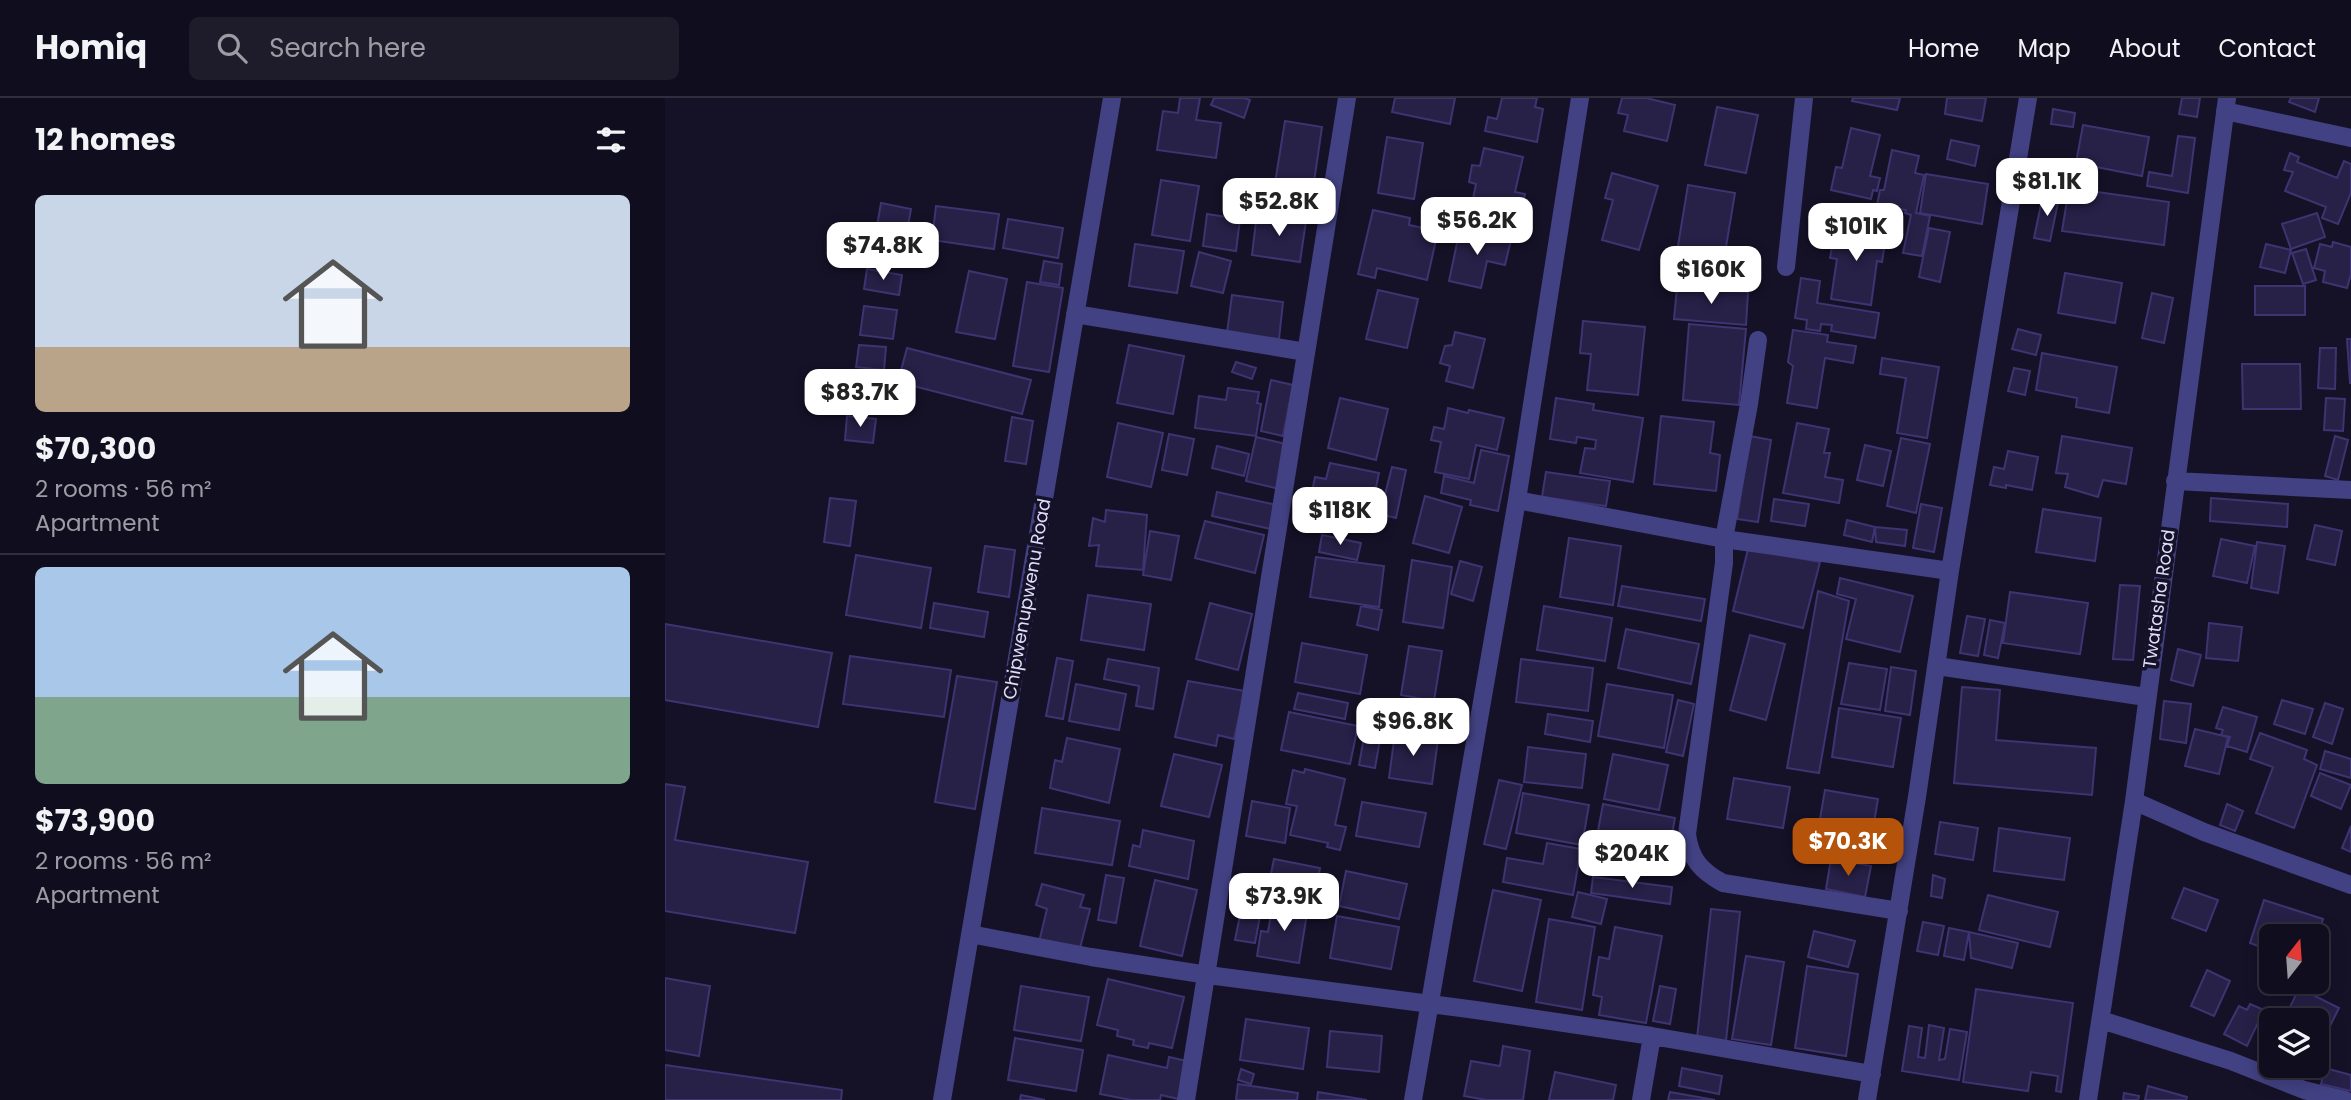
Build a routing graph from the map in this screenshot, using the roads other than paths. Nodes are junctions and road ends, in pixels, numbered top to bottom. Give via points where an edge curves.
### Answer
1 (1112, 98) edge
2 (1347, 98) edge
3 (1580, 98) edge
4 (1804, 98) edge
5 (2028, 98) edge
6 (2226, 104) edge
7 (2351, 138) edge
8 (1786, 267) dead end
9 (1075, 314) junction
10 (1758, 340) dead end
11 (1306, 352) junction
12 (2175, 481) junction
13 (2351, 490) edge
14 (1517, 500) junction
15 (1724, 539) junction
16 (1950, 572) junction
17 (1937, 666) junction
18 (2146, 697) junction
19 (2134, 801) junction
20 (2351, 885) edge
21 (1899, 911) junction
22 (970, 934) junction
23 (1208, 975) junction
24 (1429, 1004) junction
25 (2101, 1020) junction
26 (1652, 1036) junction
27 (1872, 1074) junction
28 (942, 1100) edge
29 (1187, 1100) edge
30 (1413, 1100) edge
31 (1641, 1100) edge
32 (1867, 1100) edge
33 (2088, 1100) edge
34 (2345, 1100) edge

1 - 9 street, Chipwenupwenu Road
2 - 11 street
3 - 14 street
4 - 8 street
5 - 16 street
6 - 7 street
6 - 12 street, Twatasha Road
9 - 11 street
9 - 22 street, Chipwenupwenu Road
10 - 15 street
11 - 23 street
12 - 13 street
12 - 18 street, Twatasha Road
14 - 15 street
14 - 24 street
15 - 16 street
15 - 21 street via 1688,848 1706,874 1723,883
16 - 17 street
17 - 18 street
17 - 21 street
18 - 19 street, Twatasha Road
19 - 20 street via 2204,832
19 - 25 street, Twatasha Road
21 - 27 street
22 - 23 street
22 - 28 street, Chipwenupwenu Road
23 - 24 street
23 - 29 street
24 - 26 street
24 - 30 street
25 - 33 street, Twatasha Road
25 - 34 street
26 - 27 street
26 - 31 street
27 - 32 street

